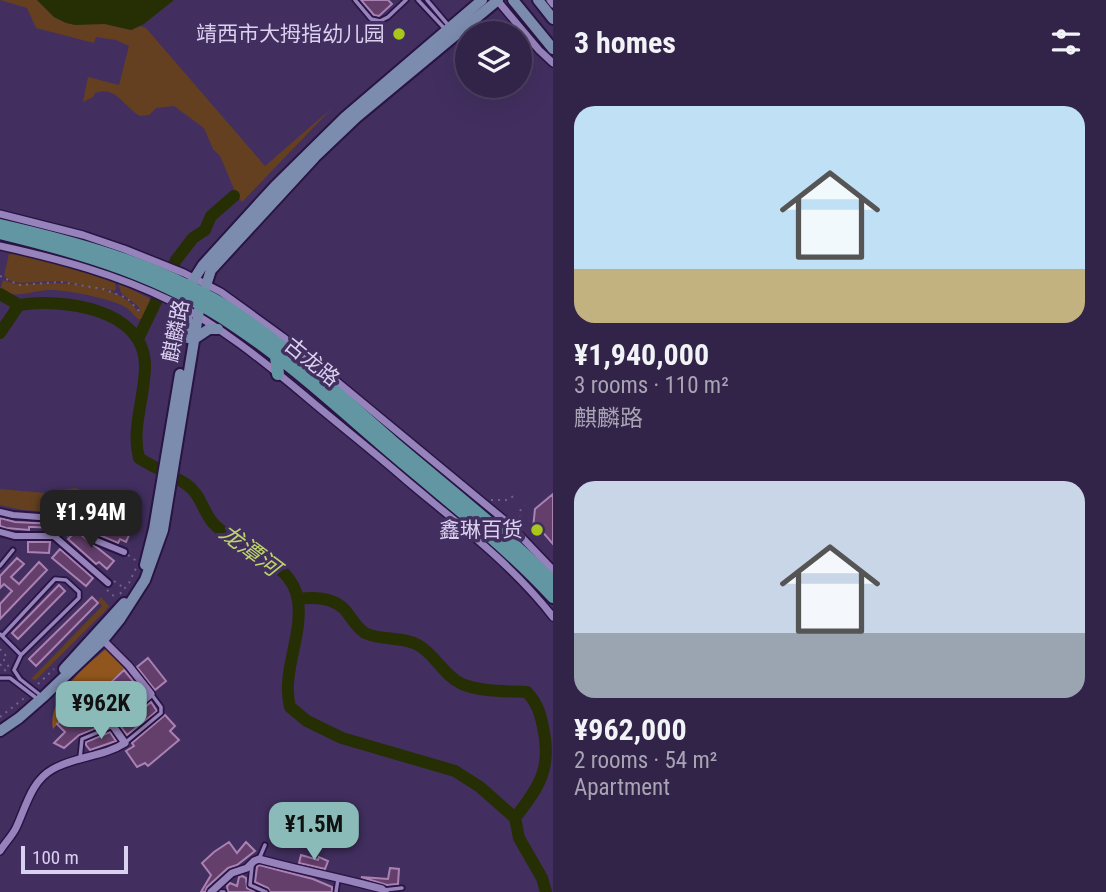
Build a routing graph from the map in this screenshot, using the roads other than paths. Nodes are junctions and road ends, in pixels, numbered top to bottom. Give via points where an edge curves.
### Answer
1 (355, 0) edge
2 (405, 0) edge
3 (418, 0) edge
4 (427, 0) edge
5 (482, 0) edge
6 (497, 0) edge
7 (513, 0) edge
8 (538, 0) edge
9 (553, 19) edge
10 (449, 29) junction
11 (553, 49) edge
12 (553, 63) edge
13 (0, 214) edge
14 (0, 225) edge
15 (0, 233) edge
16 (92, 243) junction
17 (0, 246) edge
18 (64, 255) junction
19 (108, 262) junction
20 (166, 282) junction
21 (117, 287) junction
22 (189, 293) junction
23 (201, 300) junction
24 (218, 328) junction
25 (194, 339) junction
26 (284, 351) junction
27 (278, 374) junction
28 (318, 391) junction
29 (318, 407) junction
30 (370, 416) junction
31 (356, 423) junction
32 (358, 439) junction
33 (171, 453) junction
34 (434, 488) junction
35 (164, 494) junction
36 (435, 504) junction
37 (0, 512) edge
38 (0, 532) edge
39 (482, 536) junction
40 (13, 550) dead end
41 (124, 552) road end
42 (0, 566) edge
43 (553, 570) edge
44 (553, 582) edge
45 (108, 583) dead end
46 (553, 597) edge
47 (553, 617) edge
48 (1, 635) edge
49 (103, 639) junction
50 (21, 655) junction
51 (8, 674) edge
52 (34, 693) junction
53 (151, 694) junction
54 (0, 723) edge
55 (113, 726) junction
56 (0, 730) edge
57 (125, 743) junction
58 (80, 759) junction
59 (265, 845) dead end
60 (0, 850) edge
61 (256, 861) junction
62 (238, 871) junction
63 (251, 876) junction
64 (338, 879) junction
65 (402, 888) dead end
66 (218, 891) edge
67 (385, 891) edge
68 (266, 892) edge
69 (336, 892) edge

1 - 2 lane via 371,19 380,21
3 - 10 lane
4 - 10 lane
5 - 10 main road, 麒麟路
6 - 12 street
6 - 23 main road, 麒麟路 via 315,157 212,270
7 - 11 main road
8 - 9 main road
10 - 22 main road, 麒麟路 via 313,148 203,265
13 - 16 street
14 - 16 main road, 古龙路
15 - 18 main road, 古龙路
16 - 20 main road, 古龙路 via 126,255
17 - 18 street
18 - 19 main road, 古龙路
18 - 21 street
19 - 20 main road, 古龙路
19 - 21 main road
20 - 21 street
20 - 22 main road, 古龙路
20 - 22 street
22 - 23 main road, 古龙路
22 - 23 street
22 - 33 main road, 麒麟路 via 188,338
23 - 24 street
23 - 25 main road, 麒麟路
23 - 26 main road, 古龙路 via 236,326
23 - 26 street via 244,308
24 - 25 main road
24 - 27 street
25 - 33 main road, 麒麟路
26 - 27 main road
26 - 28 main road, 古龙路
26 - 30 main road, 古龙路
27 - 29 street
28 - 29 main road
28 - 31 main road, 古龙路
29 - 32 street
30 - 43 street via 508,523
30 - 44 main road, 古龙路
31 - 32 main road
31 - 34 main road, 古龙路
32 - 36 street
33 - 35 main road, 麒麟路
34 - 36 main road
34 - 39 main road, 古龙路
35 - 49 main road, 麒麟路 via 160,540 145,580
35 - 52 main road, 麒麟路 via 145,565 133,591
36 - 39 street
37 - 41 street via 77,519 97,541
38 - 45 street via 54,536
39 - 46 main road, 古龙路
39 - 47 street
40 - 42 lane
48 - 50 lane
48 - 50 lane via 55,579 66,580 79,593
49 - 53 street
49 - 56 main road, 麒麟路 via 43,697
50 - 51 lane
51 - 52 lane
51 - 52 lane
52 - 54 main road, 麒麟路
53 - 55 street
53 - 57 lane via 160,713
55 - 57 street
55 - 58 lane via 82,739
57 - 58 street
58 - 60 street via 41,779
59 - 61 lane
61 - 62 street
61 - 63 lane
61 - 64 street
62 - 63 lane
62 - 66 street
63 - 68 lane via 250,885
64 - 67 street
64 - 69 lane
65 - 67 lane

